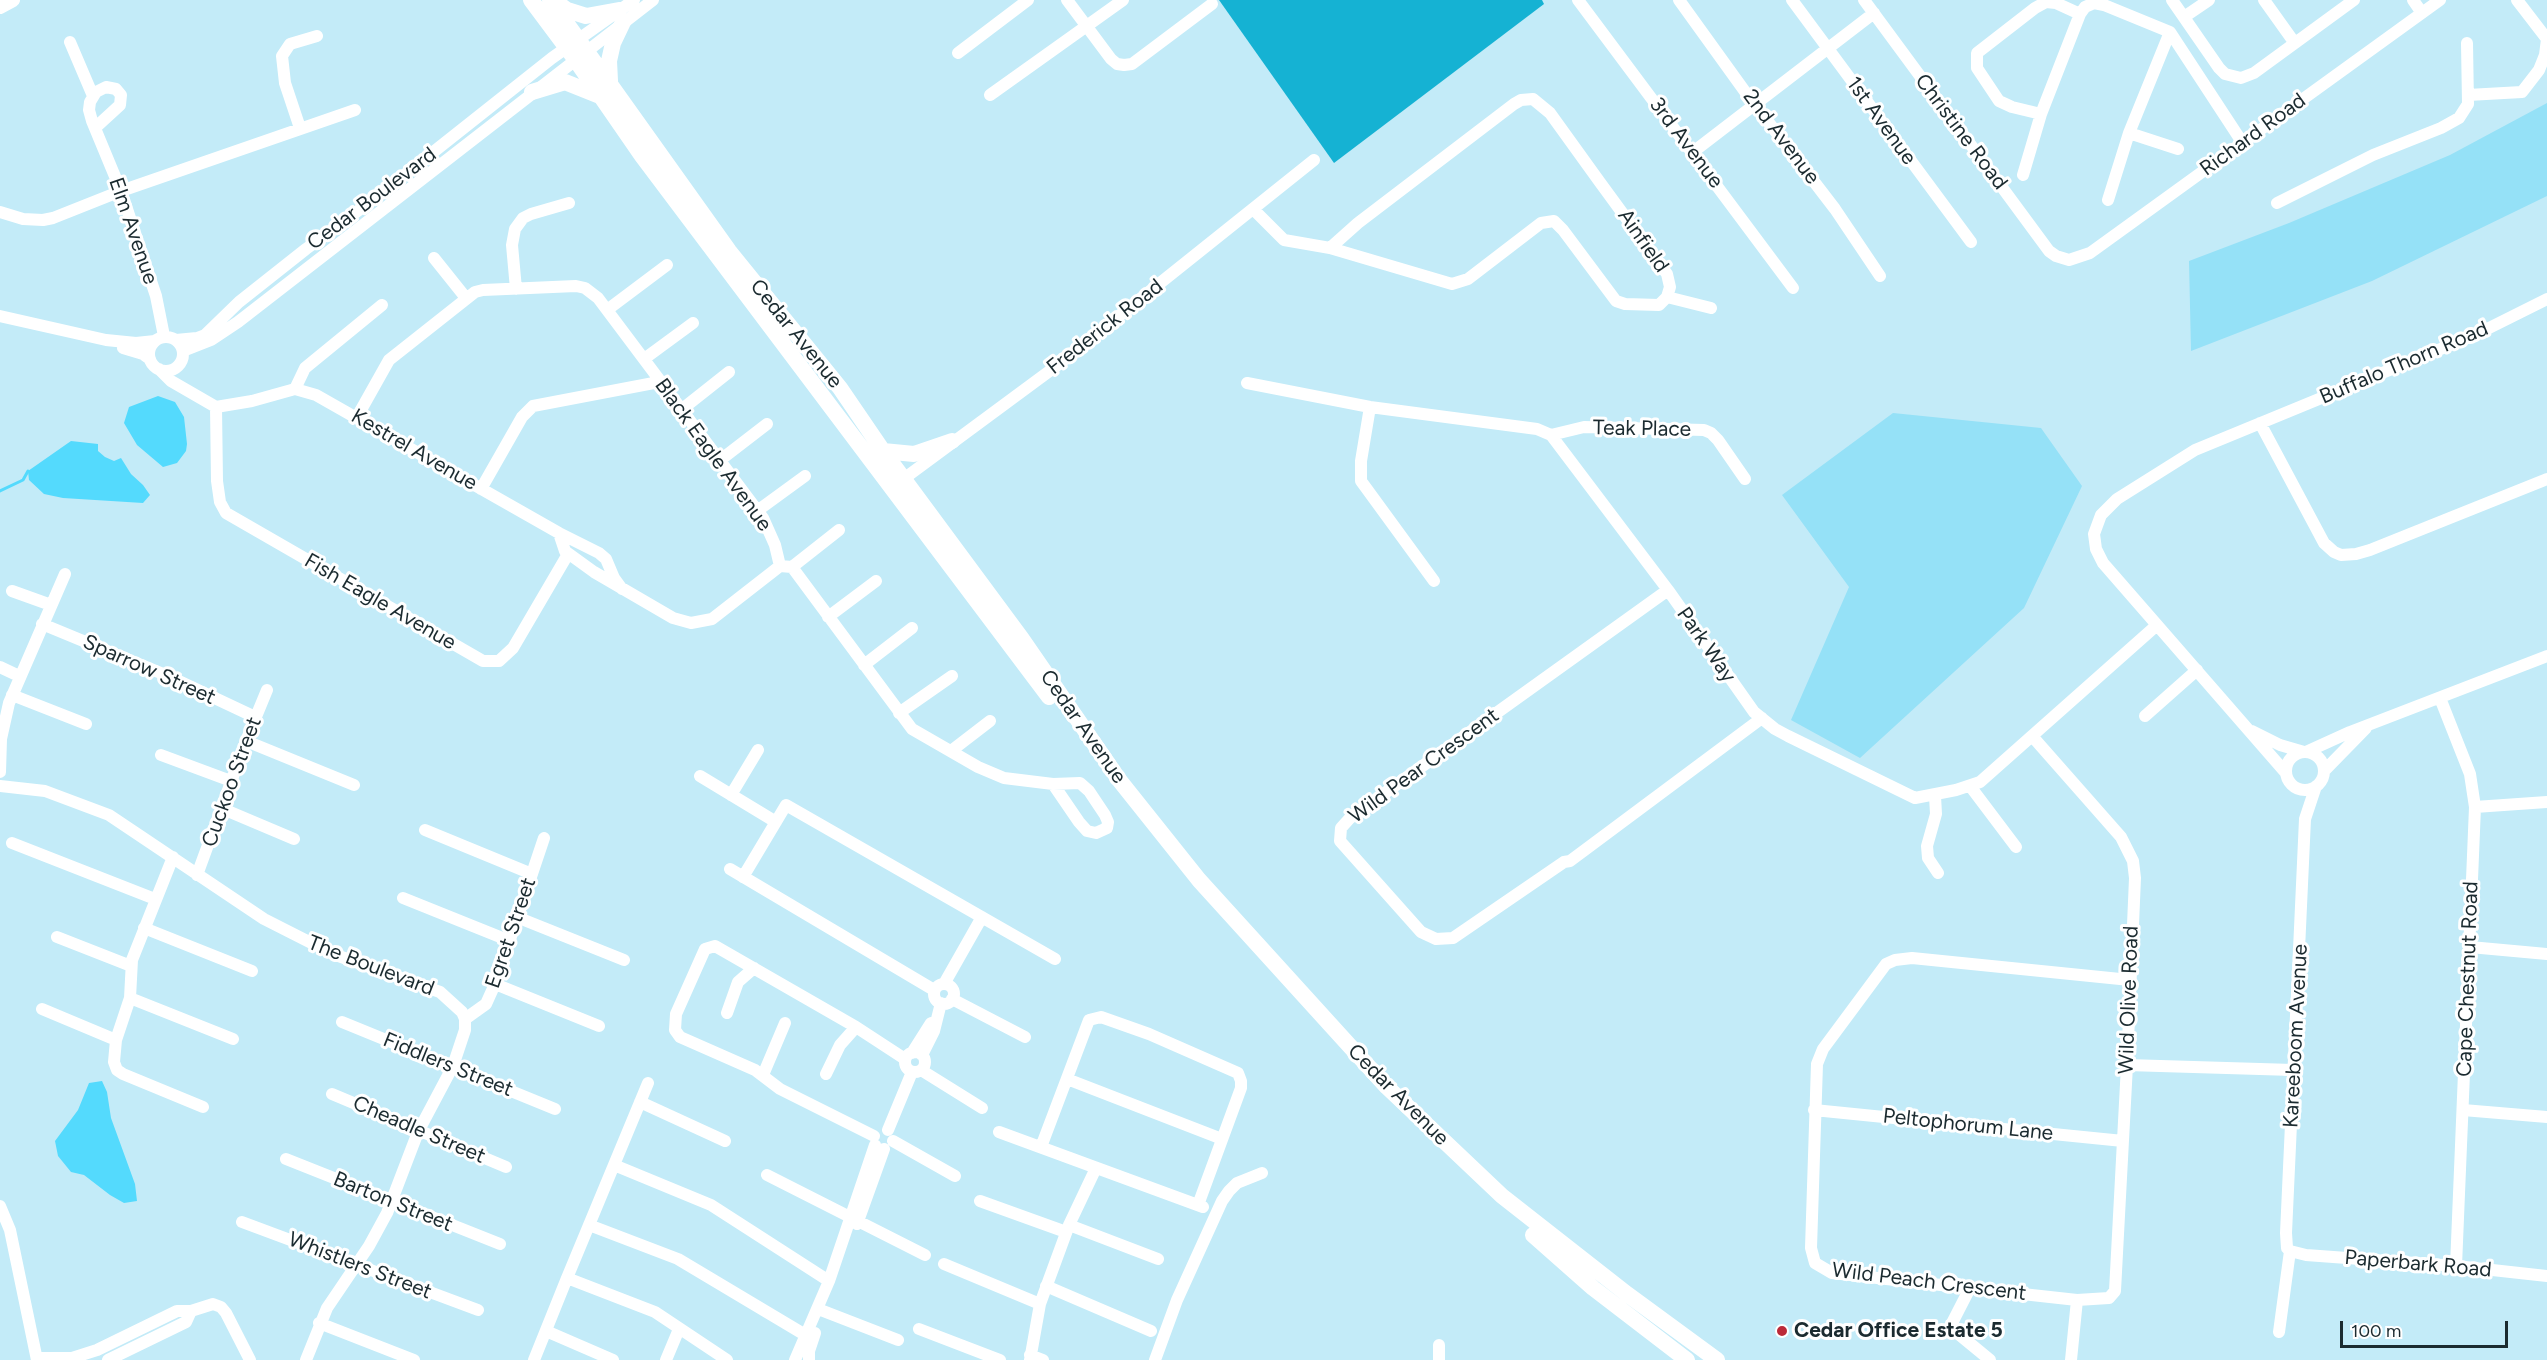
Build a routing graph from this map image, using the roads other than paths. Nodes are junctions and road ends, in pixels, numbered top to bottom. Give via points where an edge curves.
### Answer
1 (13, 0) edge
2 (531, 0) edge
3 (551, 0) edge
4 (634, 0) edge
5 (653, 0) edge
6 (1028, 0) edge
7 (1067, 0) edge
8 (1123, 0) edge
9 (1578, 0) edge
10 (1679, 0) edge
11 (1792, 0) edge
12 (1864, 0) edge
13 (2172, 0) edge
14 (2209, 0) edge
15 (2264, 0) edge
16 (2354, 0) edge
17 (2414, 0) edge
18 (2440, 0) edge
19 (2517, 0) edge
20 (1212, 4) dead end
21 (0, 7) edge
22 (1874, 13) junction
23 (2422, 13) junction
24 (2080, 14) junction
25 (621, 16) junction
26 (2184, 17) junction
27 (1087, 27) junction
28 (2170, 32) junction
29 (317, 36) dead end
30 (2547, 39) edge
31 (70, 42) dead end
32 (2294, 42) junction
33 (2466, 43) dead end
34 (578, 49) junction
35 (1829, 49) junction
36 (958, 52) dead end
37 (605, 89) junction
38 (532, 92) junction
39 (990, 95) dead end
40 (2468, 95) junction
41 (93, 96) junction
42 (1755, 104) junction
43 (355, 110) dead end
44 (2041, 114) junction
45 (96, 127) junction
46 (300, 128) junction
47 (2129, 133) junction
48 (2242, 142) junction
49 (2178, 149) dead end
50 (1692, 152) junction
51 (1314, 160) dead end
52 (2023, 175) dead end
53 (121, 191) junction
54 (2108, 200) dead end
55 (569, 203) dead end
56 (2277, 203) dead end
57 (1253, 209) junction
58 (0, 212) edge
59 (1971, 242) dead end
60 (1330, 248) junction
61 (434, 258) dead end
62 (294, 259) junction
63 (2062, 259) joint
64 (667, 265) dead end
65 (303, 272) junction
66 (1880, 276) dead end
67 (1793, 288) dead end
68 (516, 289) junction
69 (1667, 297) junction
70 (466, 298) junction
71 (2547, 299) edge
72 (382, 305) dead end
73 (1712, 308) dead end
74 (607, 310) junction
75 (0, 318) edge
76 (693, 323) dead end
77 (170, 342) junction
78 (150, 359) junction
79 (644, 359) junction
80 (176, 368) junction
81 (159, 369) junction
82 (729, 372) dead end
83 (659, 382) junction
84 (1247, 383) dead end
85 (182, 386) junction
86 (295, 389) junction
87 (216, 407) junction
88 (1370, 407) junction
89 (681, 410) junction
90 (357, 417) junction
91 (2260, 423) junction
92 (767, 424) dead end
93 (1551, 435) junction
94 (952, 441) junction
95 (883, 451) junction
96 (719, 461) junction
97 (805, 476) dead end
98 (1745, 479) dead end
99 (2547, 479) edge
100 (897, 483) junction
101 (481, 489) junction
102 (757, 511) junction
103 (839, 530) dead end
104 (559, 533) junction
105 (568, 554) junction
106 (786, 567) junction
107 (65, 574) dead end
108 (876, 581) dead end
109 (1434, 582) dead end
110 (622, 589) junction
111 (1668, 590) junction
112 (12, 591) dead end
113 (51, 605) junction
114 (828, 617) junction
115 (42, 624) junction
116 (2157, 625) junction
117 (912, 628) dead end
118 (2547, 656) edge
119 (864, 665) junction
120 (0, 667) edge
121 (2197, 670) junction
122 (19, 676) junction
123 (952, 676) dead end
124 (267, 690) dead end
125 (12, 695) junction
126 (2440, 698) junction
127 (898, 713) junction
128 (2145, 716) dead end
129 (255, 717) junction
130 (1762, 718) junction
131 (990, 721) dead end
132 (86, 724) dead end
133 (2366, 728) junction
134 (2251, 731) junction
135 (2032, 736) junction
136 (246, 741) junction
137 (758, 750) dead end
138 (951, 751) junction
139 (2305, 752) junction
140 (161, 756) dead end
141 (2324, 771) junction
142 (0, 772) edge
143 (2286, 772) junction
144 (700, 776) dead end
145 (231, 782) junction
146 (1053, 784) junction
147 (354, 785) dead end
148 (0, 786) edge
149 (1970, 786) junction
150 (2316, 786) junction
151 (2297, 788) junction
152 (731, 795) junction
153 (1935, 796) junction
154 (2547, 802) edge
155 (2475, 807) junction
156 (223, 808) junction
157 (2305, 819) junction
158 (776, 822) junction
159 (425, 830) dead end
160 (544, 838) dead end
161 (294, 839) dead end
162 (12, 843) dead end
163 (2016, 847) dead end
164 (173, 857) junction
165 (730, 869) dead end
166 (1938, 873) dead end
167 (532, 874) junction
168 (197, 875) junction
169 (743, 877) junction
170 (403, 898) dead end
171 (155, 899) junction
172 (982, 917) junction
173 (519, 918) junction
174 (144, 928) junction
175 (57, 937) dead end
176 (510, 941) junction
177 (2470, 947) junction
178 (2547, 954) edge
179 (1055, 959) dead end
180 (624, 960) dead end
181 (131, 966) junction
182 (754, 968) junction
183 (252, 971) dead end
184 (2130, 980) junction
185 (495, 984) junction
186 (939, 987) junction
187 (130, 998) junction
188 (946, 1001) junction
189 (42, 1009) dead end
190 (727, 1013) dead end
191 (465, 1019) junction
192 (342, 1022) dead end
193 (785, 1023) dead end
194 (599, 1026) dead end
195 (856, 1027) junction
196 (1025, 1037) dead end
197 (233, 1039) dead end
198 (116, 1040) junction
199 (913, 1056) junction
200 (2127, 1065) junction
201 (453, 1066) junction
202 (2294, 1070) junction
203 (917, 1071) junction
204 (826, 1074) dead end
205 (763, 1075) junction
206 (1066, 1079) junction
207 (648, 1083) dead end
208 (332, 1094) dead end
209 (640, 1102) junction
210 (203, 1107) dead end
211 (982, 1108) dead end
212 (555, 1109) dead end
213 (1814, 1110) junction
214 (2463, 1110) junction
215 (2547, 1118) edge
216 (420, 1129) junction
217 (999, 1132) dead end
218 (1222, 1139) junction
219 (883, 1140) junction
220 (725, 1141) dead end
221 (2122, 1141) junction
222 (1041, 1148) junction
223 (286, 1159) dead end
224 (614, 1165) junction
225 (506, 1167) dead end
226 (1096, 1168) junction
227 (1262, 1173) dead end
228 (767, 1175) dead end
229 (955, 1176) dead end
230 (980, 1201) dead end
231 (392, 1203) junction
232 (0, 1206) edge
233 (855, 1220) junction
234 (242, 1221) dead end
235 (589, 1225) junction
236 (1067, 1228) junction
237 (500, 1244) dead end
238 (2290, 1251) junction
239 (925, 1255) dead end
240 (1158, 1259) dead end
241 (355, 1263) junction
242 (944, 1264) dead end
243 (2456, 1266) junction
244 (2547, 1276) edge
245 (567, 1278) junction
246 (830, 1281) junction
247 (1046, 1286) junction
248 (1970, 1288) junction
249 (2109, 1298) joint
250 (2077, 1300) junction
251 (1040, 1304) junction
252 (478, 1310) dead end
253 (821, 1310) junction
254 (191, 1311) junction
255 (319, 1323) junction
256 (680, 1329) junction
257 (919, 1329) dead end
258 (546, 1331) junction
259 (1151, 1331) dead end
260 (2279, 1332) dead end
261 (809, 1337) junction
262 (898, 1340) dead end
263 (1439, 1345) dead end
264 (1030, 1358) edge
265 (37, 1359) edge
266 (72, 1359) edge
267 (995, 1359) edge
268 (108, 1360) edge
269 (250, 1360) edge
270 (306, 1360) edge
271 (414, 1360) edge
272 (534, 1360) edge
273 (610, 1360) edge
274 (666, 1360) edge
275 (727, 1360) edge
276 (795, 1360) edge
277 (809, 1360) edge
278 (1043, 1360) edge
279 (1155, 1360) edge
280 (1439, 1360) edge
281 (1687, 1360) edge
282 (1717, 1360) edge
283 (1990, 1360) edge
284 (2071, 1360) edge

1 - 21 street
2 - 34 main road, Cedar Avenue
3 - 25 main road via 586,16
3 - 34 main road, Cedar Avenue
4 - 25 street
5 - 25 street
6 - 36 street
7 - 27 street
8 - 27 street
9 - 50 street, 3rd Avenue
10 - 42 street, 2nd Avenue
11 - 35 street, 1st Avenue
12 - 22 street, Christine Road
13 - 26 street
14 - 26 street
15 - 32 street
16 - 32 street
17 - 23 street
18 - 23 street, Richard Road
19 - 30 street
20 - 27 street via 1132,63 1117,64
22 - 35 street
22 - 63 street, Christine Road via 2049,250
23 - 48 street, Richard Road
24 - 28 street via 2090,4 2104,5
24 - 44 street
24 - 44 street via 2056,3 2046,3 1977,54 1977,68 1999,101
25 - 34 street
25 - 37 main road
26 - 32 street via 2223,72 2241,78 2254,73
27 - 39 street
28 - 47 street
28 - 48 street
29 - 46 street via 290,44 282,56 285,83
30 - 40 street via 2539,70 2522,92
31 - 41 street, Elm Avenue
33 - 40 street
34 - 37 main road, Cedar Avenue
34 - 38 street, Cedar Boulevard
34 - 62 street, Cedar Boulevard
35 - 42 street
35 - 59 street, 1st Avenue
37 - 38 main road via 565,82
37 - 95 main road, Cedar Avenue via 840,388
37 - 100 main road, Cedar Avenue via 642,156
38 - 65 street, Cedar Boulevard
40 - 56 street via 2464,111 2452,123 2373,155
41 - 45 street, Elm Avenue via 89,107
41 - 45 street via 106,87 121,95 120,105
42 - 50 street
42 - 66 street, 2nd Avenue
43 - 46 street
44 - 52 street
45 - 53 street, Elm Avenue
46 - 53 street
47 - 49 street
47 - 54 street
48 - 63 street, Richard Road via 2090,254 2074,260
50 - 67 street, 3rd Avenue
51 - 57 street, Frederick Road
53 - 58 street via 43,220
53 - 77 street, Elm Avenue
55 - 68 street via 531,214 515,229 512,245
57 - 60 street, Ainfield via 1282,239
57 - 94 street, Frederick Road via 1055,367
60 - 69 street, Ainfield via 1456,284 1541,223 1554,221 1616,301 1652,307
60 - 69 street, Ainfield via 1358,222 1514,104 1533,99 1550,113 1667,274
61 - 70 street
62 - 65 street
62 - 77 street, Cedar Boulevard via 205,334
64 - 74 street
65 - 77 street, Cedar Boulevard via 221,334
68 - 70 street, Black Eagle Avenue via 480,290
68 - 74 street, Black Eagle Avenue via 582,286
69 - 73 street
70 - 90 street, Black Eagle Avenue via 387,363
71 - 91 street, Buffalo Thorn Road via 2476,334
72 - 86 street via 311,362
74 - 79 street, Black Eagle Avenue
75 - 77 street via 106,340
75 - 78 street via 74,339 129,349
76 - 79 street
77 - 78 street via 149,352
77 - 80 street via 183,357
78 - 81 street
79 - 83 street, Black Eagle Avenue
80 - 81 street
80 - 85 street
81 - 85 street
82 - 89 street
83 - 89 street, Black Eagle Avenue
83 - 101 street via 533,406 522,417
84 - 88 street
85 - 87 street
86 - 87 street
86 - 90 street, Kestrel Avenue via 316,395
87 - 105 street, Fish Eagle Avenue via 217,481 226,513 483,661 499,660 513,648
88 - 93 street via 1537,429
88 - 109 street via 1360,460 1361,481
89 - 96 street, Black Eagle Avenue
90 - 101 street, Kestrel Avenue
91 - 99 street via 2324,543 2341,555 2370,550
91 - 116 street, Buffalo Thorn Road via 2195,450 2109,505 2101,515 2094,534 2103,563
92 - 96 street
93 - 98 street, Teak Place via 1584,427 1708,431
93 - 111 street, Park Way
94 - 95 main road via 914,454
94 - 100 street, Frederick Road
95 - 100 main road, Cedar Avenue
96 - 102 street, Black Eagle Avenue
97 - 102 street
100 - 281 main road, Cedar Avenue via 1135,811 1200,893 1283,987 1397,1107 1496,1202 1593,1288
100 - 282 main road, Cedar Avenue via 1022,639 1120,782 1199,880 1342,1040 1517,1209
101 - 104 street, Kestrel Avenue
102 - 106 street, Black Eagle Avenue
103 - 106 street
104 - 105 street
104 - 110 street, Kestrel Avenue via 603,556
105 - 110 street
106 - 110 street via 717,616 700,623 678,620
106 - 114 street, Black Eagle Avenue
107 - 113 street
108 - 114 street
111 - 130 street, Park Way via 1745,701
111 - 130 street, Wild Pear Crescent via 1350,818 1339,832 1340,841 1421,932 1446,940 1462,934
112 - 113 street
113 - 115 street
114 - 119 street, Black Eagle Avenue
115 - 122 street
115 - 129 street, Sparrow Street
116 - 121 street
116 - 135 street, Park Way
117 - 119 street
118 - 126 street
119 - 127 street, Black Eagle Avenue
120 - 122 street
121 - 128 street
121 - 134 street
122 - 125 street
123 - 127 street
124 - 129 street, Cuckoo Street
125 - 132 street
125 - 142 street via 3,729
126 - 133 street
126 - 155 street, Cape Chestnut Road via 2470,774
127 - 138 street, Black Eagle Avenue via 912,729
129 - 136 street, Cuckoo Street
130 - 153 street, Park Way via 1775,729 1899,792 1915,798
131 - 138 street
133 - 139 street
133 - 141 street
134 - 139 street
134 - 143 street
135 - 149 street, Park Way
135 - 184 street, Wild Olive Road via 2121,837 2131,854 2134,879
136 - 145 street, Cuckoo Street
136 - 147 street
137 - 152 street
138 - 146 street, Black Eagle Avenue via 1004,778
139 - 141 street via 2317,756
139 - 143 street via 2293,756
140 - 145 street
141 - 150 street
142 - 148 street
143 - 151 street
144 - 152 street
145 - 156 street, Cuckoo Street
146 - 146 street, Black Eagle Avenue via 1082,784 1105,815 1107,828 1096,833 1088,831
148 - 164 street, The Boulevard via 45,792 90,807 131,828
149 - 153 street, Park Way
149 - 163 street
150 - 151 street
150 - 157 street, Kareeboom Avenue
151 - 157 street, Kareeboom Avenue
152 - 158 street
153 - 166 street via 1936,814 1927,850
154 - 155 street
155 - 177 street, Cape Chestnut Road
156 - 161 street
156 - 168 street, Cuckoo Street
157 - 202 street, Kareeboom Avenue
158 - 169 street
158 - 172 street via 786,805
159 - 167 street
160 - 167 street, Egret Street
162 - 171 street
164 - 168 street, The Boulevard
164 - 171 street
165 - 169 street
167 - 173 street, Egret Street
168 - 191 street, The Boulevard via 249,911 304,941 440,992
169 - 186 street
170 - 176 street
171 - 174 street
172 - 179 street
172 - 186 street
173 - 176 street, Egret Street
173 - 180 street
174 - 181 street
174 - 183 street
175 - 181 street
176 - 185 street, Egret Street
177 - 178 street
177 - 214 street, Cape Chestnut Road
181 - 187 street
182 - 190 street via 738,982
182 - 195 street
182 - 205 street via 716,946 705,949 673,1023 680,1037
184 - 200 street, Wild Olive Road
184 - 213 street, Wild Peach Crescent via 1912,958 1890,962 1880,970 1819,1058
185 - 191 street, Egret Street via 486,1004
185 - 194 street
186 - 188 street via 934,997
186 - 188 street via 952,989
187 - 197 street
187 - 198 street
188 - 196 street
188 - 199 street
189 - 198 street
191 - 201 street
192 - 201 street, Fiddlers Street
193 - 205 street
195 - 199 street
195 - 204 street via 840,1046
198 - 210 street via 117,1070
199 - 203 street via 907,1068
199 - 203 street via 925,1061
200 - 202 street
200 - 221 street, Wild Olive Road
201 - 212 street, Fiddlers Street
201 - 216 street
202 - 238 street, Kareeboom Avenue via 2286,1233
203 - 211 street
203 - 219 street
205 - 219 street via 780,1089
206 - 218 street
206 - 218 street via 1089,1020 1101,1017 1149,1034 1238,1073 1241,1088
206 - 222 street
207 - 209 street
208 - 216 street, Cheadle Street
209 - 220 street
209 - 224 street
213 - 221 street, Peltophorum Lane
213 - 248 street, Wild Peach Crescent via 1811,1254 1815,1263 1833,1273
214 - 215 street
214 - 243 street, Cape Chestnut Road
216 - 225 street, Cheadle Street
216 - 231 street
217 - 222 street
218 - 226 street via 1200,1206
219 - 229 street
219 - 233 street
221 - 249 street, Wild Olive Road via 2118,1274 2115,1291
222 - 226 street
223 - 231 street, Barton Street
224 - 235 street
224 - 246 street via 711,1205
226 - 236 street
227 - 279 street via 1237,1184 1222,1202 1177,1300
228 - 233 street
230 - 236 street
231 - 237 street, Barton Street
231 - 241 street
232 - 265 street via 10,1230
233 - 239 street
233 - 246 street
233 - 253 street
234 - 241 street, Whistlers Street
235 - 245 street
235 - 261 street via 678,1259
236 - 240 street
236 - 247 street
238 - 243 street, Paperbark Road via 2306,1256
238 - 260 street, Kareeboom Avenue
241 - 252 street, Whistlers Street
241 - 255 street
242 - 251 street
243 - 244 street, Paperbark Road
245 - 256 street via 655,1312
245 - 258 street
246 - 253 street
247 - 251 street
247 - 259 street
248 - 250 street, Wild Peach Crescent
248 - 283 street via 1950,1327
249 - 250 street, Wild Peach Crescent
250 - 284 street
251 - 264 street
253 - 261 street
253 - 262 street
254 - 266 street via 177,1311
254 - 268 street via 186,1322
254 - 269 street via 209,1304 221,1307
255 - 270 street
255 - 271 street
256 - 274 street
256 - 275 street
257 - 267 street
258 - 272 street
258 - 273 street
261 - 276 street
261 - 277 street
263 - 280 street
264 - 278 street
265 - 266 street

